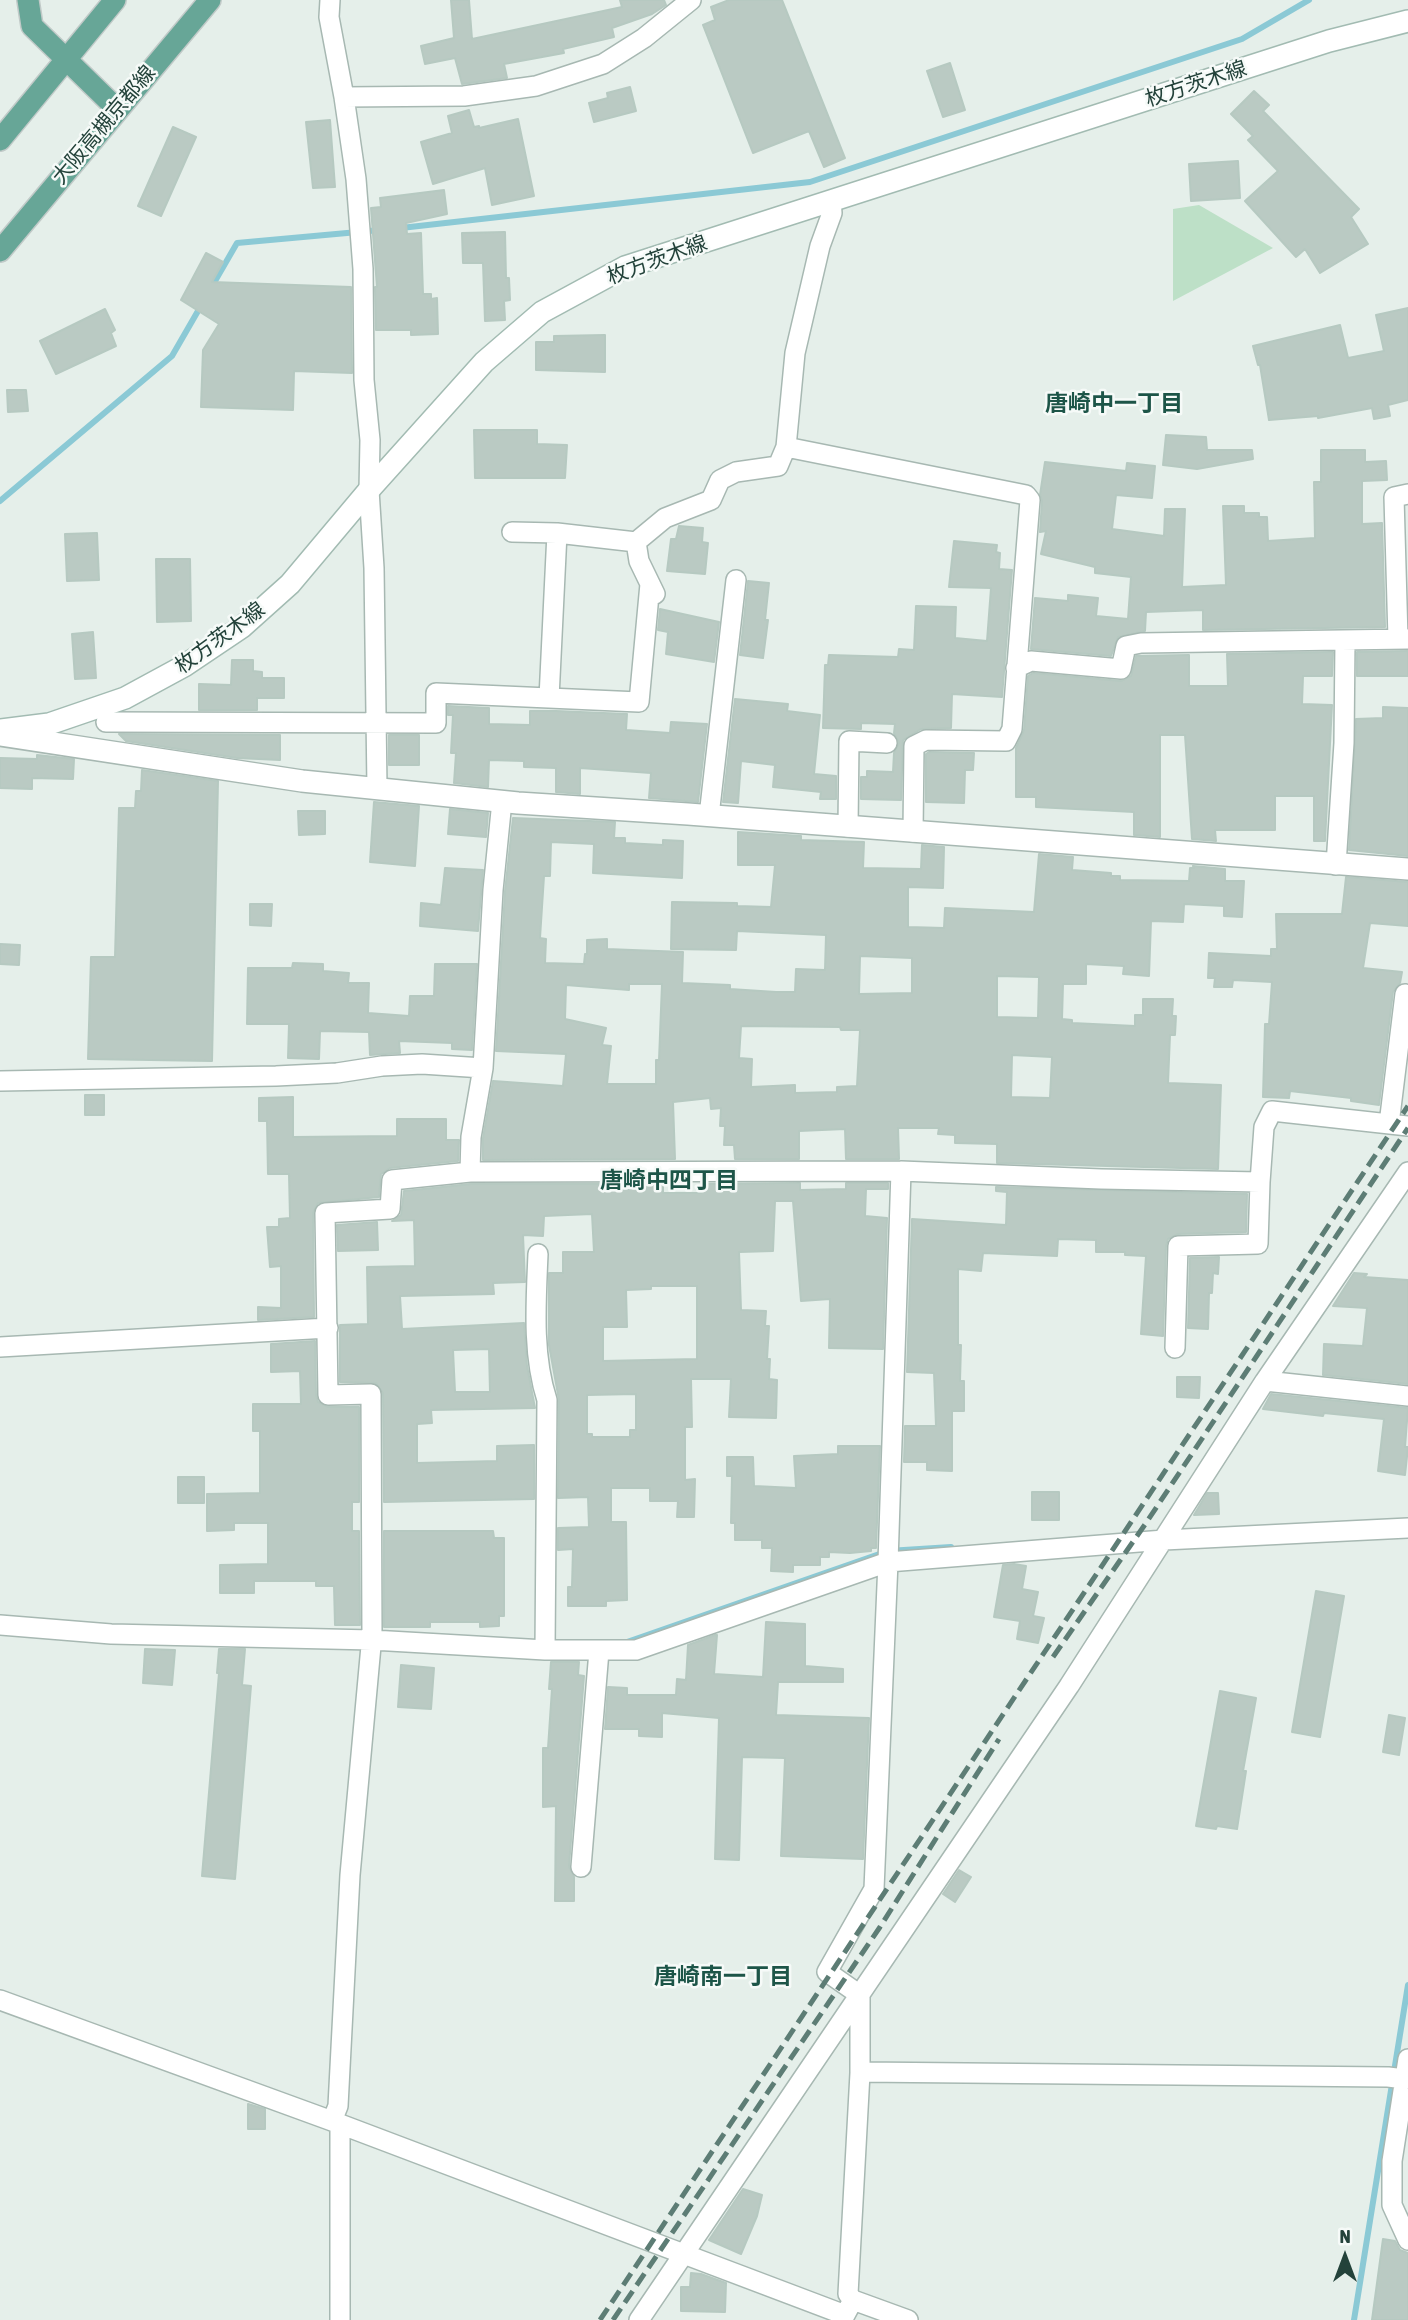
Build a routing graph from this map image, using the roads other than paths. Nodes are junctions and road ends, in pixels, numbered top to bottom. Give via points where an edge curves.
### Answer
1 (28, 0) edge
2 (115, 0) edge
3 (210, 0) edge
4 (330, 0) edge
5 (691, 0) edge
6 (1408, 21) edge
7 (65, 59) junction
8 (344, 97) junction
9 (117, 109) junction
10 (0, 140) edge
11 (831, 201) junction
12 (0, 251) edge
13 (786, 447) junction
14 (369, 490) junction
15 (1408, 494) edge
16 (512, 532) dead end
17 (558, 533) junction
18 (636, 542) junction
19 (736, 580) dead end
20 (650, 584) junction
21 (661, 608) dead end
22 (1403, 639) edge
23 (1345, 640) junction
24 (1016, 668) junction
25 (549, 698) junction
26 (106, 713) junction
27 (376, 722) junction
28 (0, 732) edge
29 (887, 743) dead end
30 (105, 749) junction
31 (377, 788) junction
32 (502, 801) junction
33 (709, 816) junction
34 (848, 827) junction
35 (913, 832) junction
36 (1336, 865) junction
37 (1408, 869) edge
38 (1405, 994) dead end
39 (483, 1068) junction
40 (0, 1081) edge
41 (1398, 1125) edge
42 (901, 1171) junction
43 (470, 1172) junction
44 (1408, 1172) edge
45 (1260, 1182) junction
46 (538, 1254) dead end
47 (328, 1328) junction
48 (0, 1347) edge
49 (1175, 1348) dead end
50 (1265, 1381) junction
51 (1408, 1396) edge
52 (1408, 1528) edge
53 (1164, 1540) junction
54 (888, 1562) junction
55 (0, 1625) edge
56 (372, 1640) junction
57 (545, 1650) junction
58 (598, 1651) junction
59 (581, 1867) dead end
60 (860, 1994) junction
61 (0, 2000) edge
62 (1406, 2069) edge
63 (860, 2072) junction
64 (336, 2122) junction
65 (1408, 2240) edge
66 (684, 2255) junction
67 (853, 2300) junction
68 (340, 2320) edge
69 (639, 2320) edge
70 (908, 2320) edge

1 - 7 main road via 32,26
2 - 7 main road
3 - 9 main road, 大阪高槻京都線
4 - 8 street
5 - 8 street via 603,64 536,86 464,96
6 - 11 main road, 枚方茨木線 via 1329,41
7 - 9 main road
7 - 10 main road
8 - 14 street via 363,270
9 - 12 main road, 大阪高槻京都線
11 - 13 street via 832,213 795,352
11 - 14 main road, 枚方茨木線 via 625,267 542,312 484,362
13 - 18 street via 778,466 736,472 720,481 711,500 665,518
13 - 24 street via 1027,495
14 - 26 main road, 枚方茨木線 via 290,584 242,628
14 - 27 street
15 - 22 street via 1394,497
16 - 17 street
17 - 18 street
17 - 25 street
18 - 20 street
19 - 33 street
20 - 21 street
20 - 25 street via 639,702
22 - 23 street
23 - 24 street via 1141,643 1126,646 1121,669 1031,661
23 - 36 street via 1345,743
24 - 35 street via 1013,729 1006,741 926,740 914,746
25 - 27 street via 436,693 436,723
26 - 27 street
26 - 28 main road, 枚方茨木線
26 - 30 street
27 - 31 street
28 - 30 main road
29 - 34 street via 849,741
30 - 31 main road via 302,781
31 - 32 main road
32 - 33 main road
32 - 39 street
33 - 34 main road
34 - 35 main road
35 - 36 main road
36 - 37 main road
38 - 41 street
39 - 40 street via 422,1064 276,1076
39 - 43 street
41 - 45 street via 1272,1111 1264,1126
42 - 43 street
42 - 45 street
42 - 54 street
43 - 47 street via 392,1180 390,1209 326,1213
44 - 50 street
45 - 49 street via 1258,1244 1178,1246
46 - 57 street via 536,1316 547,1400
47 - 48 street
47 - 56 street via 328,1395 371,1394
50 - 51 street
50 - 53 street
52 - 53 street
53 - 54 street
53 - 60 street
54 - 58 street via 636,1650
54 - 60 street via 874,1889 827,1972
55 - 56 street via 111,1634
56 - 57 street
56 - 64 street via 350,1875
57 - 58 street
58 - 59 street
60 - 63 street
60 - 66 street
61 - 64 street
62 - 63 street via 1388,2077
62 - 65 street via 1392,2161 1392,2205
63 - 67 street via 848,2294
64 - 66 street
64 - 68 street
66 - 67 street via 845,2315
66 - 69 street
67 - 70 street

